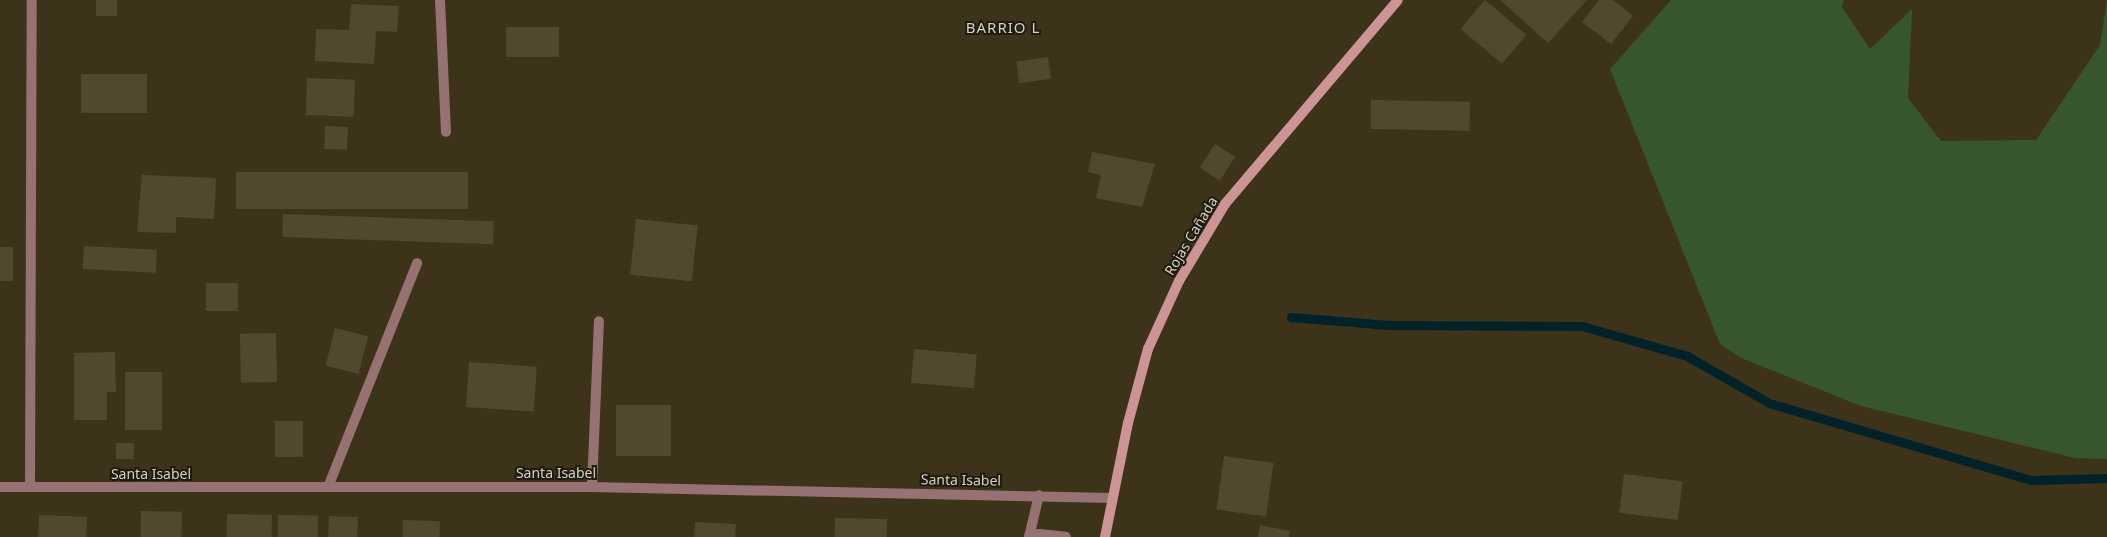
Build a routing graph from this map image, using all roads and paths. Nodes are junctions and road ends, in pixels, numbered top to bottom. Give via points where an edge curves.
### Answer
1 (32, 0) edge
2 (440, 0) edge
3 (1398, 0) edge
4 (446, 132) dead end
5 (417, 263) dead end
6 (599, 321) dead end
7 (0, 487) edge
8 (592, 487) junction
9 (30, 488) junction
10 (328, 488) junction
11 (1039, 495) junction
12 (1112, 498) junction
13 (1029, 537) edge
14 (1066, 537) edge
15 (1104, 537) edge

1 - 9 street
2 - 4 street
3 - 12 main road, Rojas Cañada via 1225,204 1180,282 1148,349
5 - 10 street
6 - 8 street
7 - 9 street, Santa Isabel
8 - 10 street, Santa Isabel
8 - 11 street, Santa Isabel
9 - 10 street, Santa Isabel
11 - 12 street, Santa Isabel
11 - 13 street
12 - 15 main road, Rojas Cañada
13 - 14 street

